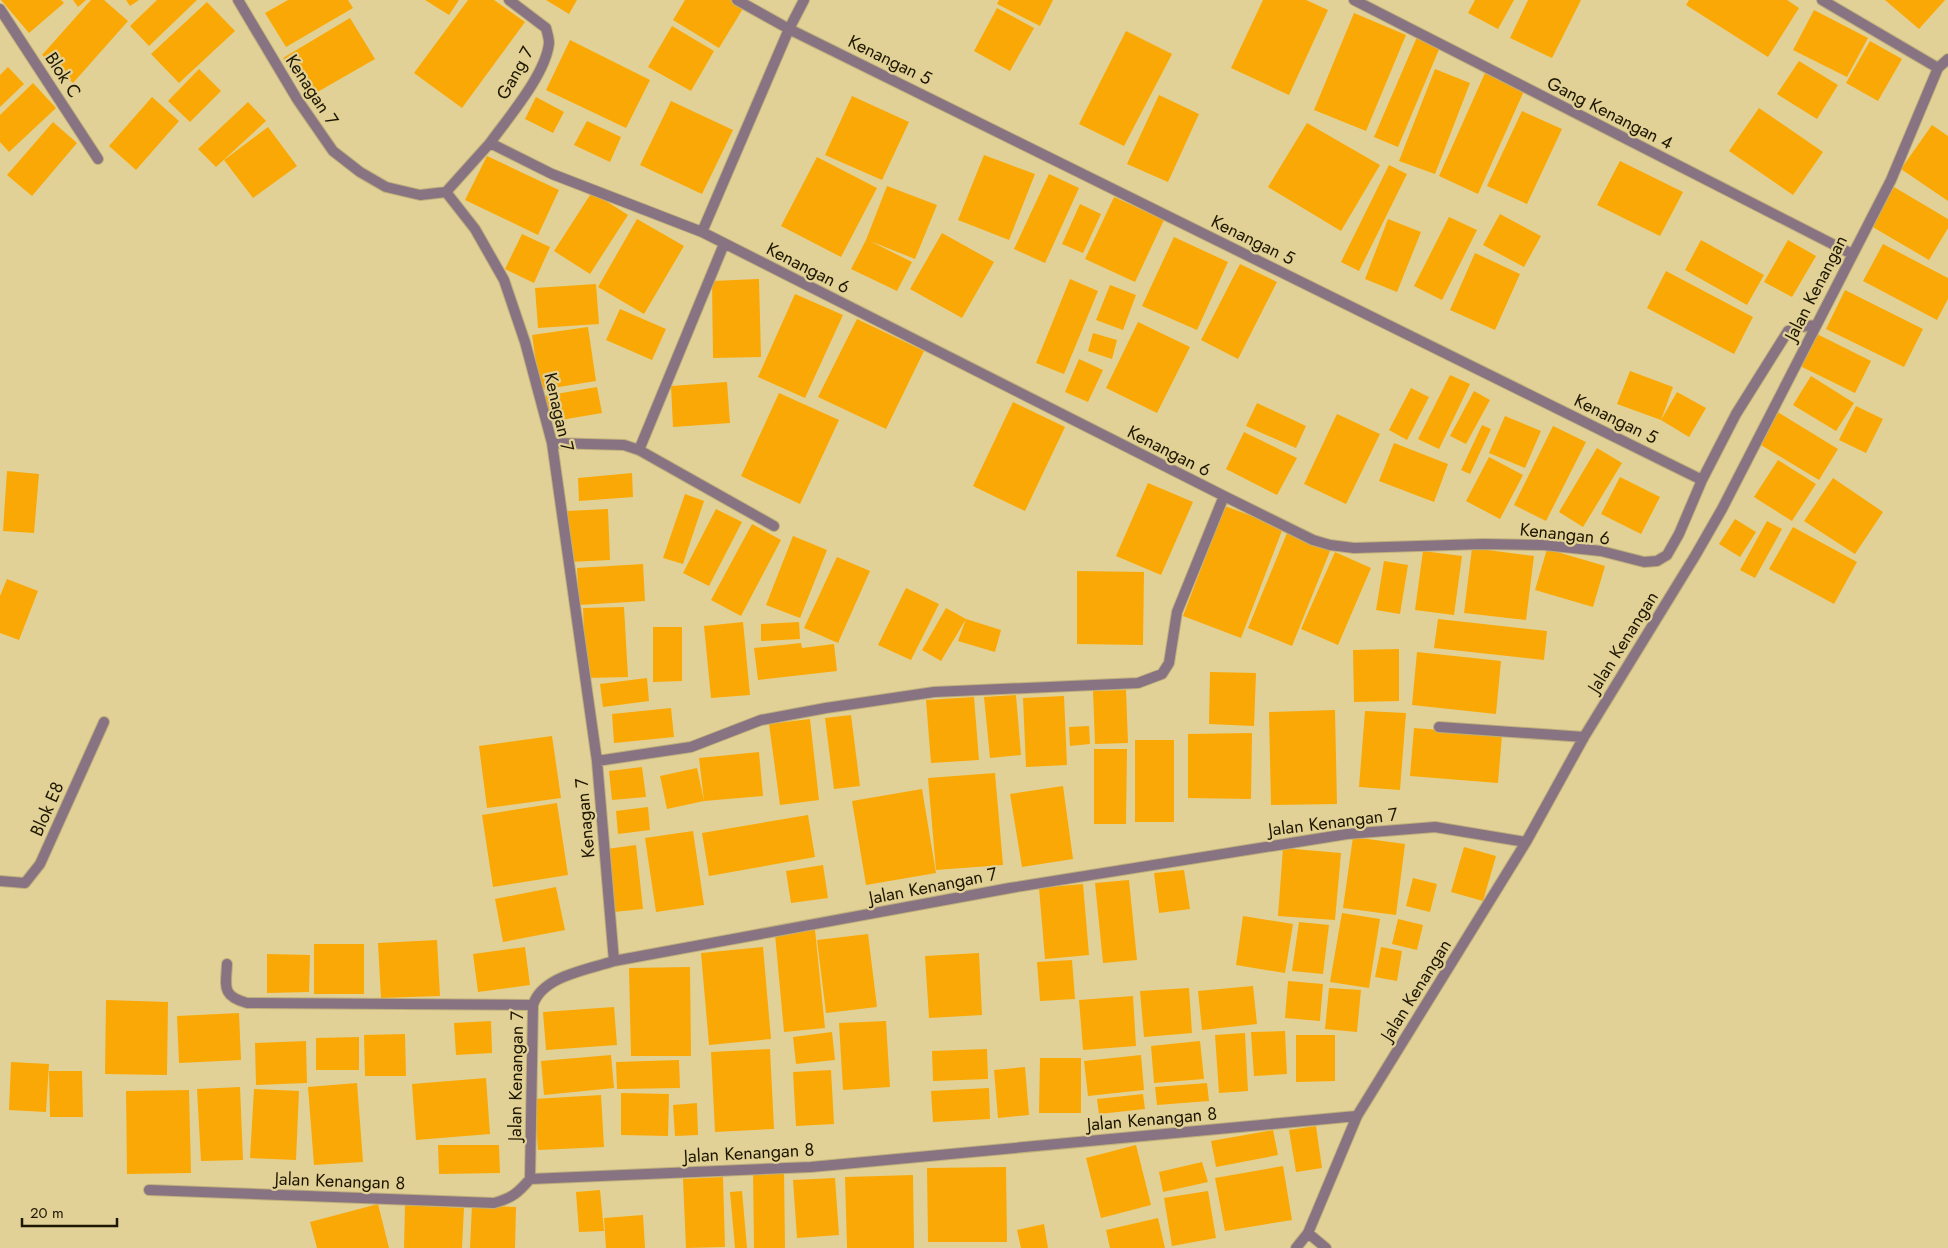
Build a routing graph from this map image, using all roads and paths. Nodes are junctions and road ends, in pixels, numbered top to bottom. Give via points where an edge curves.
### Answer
1 (238, 0) edge
2 (509, 0) edge
3 (737, 0) edge
4 (804, 0) edge
5 (1354, 0) edge
6 (1822, 0) edge
7 (0, 9) edge
8 (789, 29) junction
9 (1948, 59) edge
10 (1938, 68) junction
11 (490, 143) junction
12 (98, 159) dead end
13 (446, 192) junction
14 (702, 232) junction
15 (724, 244) junction
16 (1852, 254) junction
17 (1816, 325) junction
18 (552, 443) junction
19 (639, 450) junction
20 (1702, 480) junction
21 (1224, 496) junction
22 (774, 526) dead end
23 (104, 722) dead end
24 (1439, 727) dead end
25 (1584, 737) junction
26 (597, 761) junction
27 (1526, 842) junction
28 (0, 880) edge
29 (614, 961) junction
30 (227, 964) dead end
31 (533, 1005) junction
32 (1357, 1116) junction
33 (530, 1179) junction
34 (149, 1190) dead end
35 (1308, 1233) junction
36 (1296, 1248) edge
37 (1326, 1248) edge

1 - 13 street, Kenagan 7 via 297,99 333,151 386,187 420,195
2 - 11 street, Gang 7 via 546,28 549,42 545,60 524,97
3 - 8 street, Kenangan 5
4 - 8 street
5 - 16 street, Gang Kenangan 4
6 - 10 street
7 - 12 street, Blok C
8 - 14 street
8 - 20 street, Kenangan 5
9 - 10 street, Jalan Kenangan
10 - 16 street, Jalan Kenangan via 1891,180
11 - 13 street
11 - 14 street, Kenangan 6 via 552,174
13 - 18 street, Kenagan 7 via 475,229 504,280 525,342
14 - 15 street, Kenangan 6
15 - 19 street
15 - 21 street, Kenangan 6
16 - 17 street, Jalan Kenangan
17 - 20 street, Kenangan 6 via 1788,331 1736,414
17 - 25 street, Jalan Kenangan via 1722,509
18 - 19 street via 624,445
18 - 26 street, Kenagan 7
19 - 22 street
20 - 21 street, Kenangan 6 via 1668,555 1657,561 1644,562 1601,551 1544,544 1354,548 1330,545
21 - 26 street via 1177,612 1170,664 1162,674 1138,684 934,692 826,708 761,720 691,747
23 - 28 street, Blok E8 via 40,864 25,884
24 - 25 street
25 - 27 street, Jalan Kenangan
26 - 29 street, Kenagan 7
27 - 29 street, Jalan Kenangan 7 via 1435,827 1347,834 1010,888
27 - 32 street, Jalan Kenangan
29 - 31 street, Jalan Kenangan 7 via 545,986 536,995
30 - 31 street via 226,989 234,999 247,1002
31 - 33 street, Jalan Kenangan 7
32 - 33 street, Jalan Kenangan 8 via 811,1167
32 - 35 street, Jalan Kenangan
33 - 34 street, Jalan Kenangan 8 via 510,1198 494,1203
35 - 36 street, Jalan Kenangan
35 - 37 street

